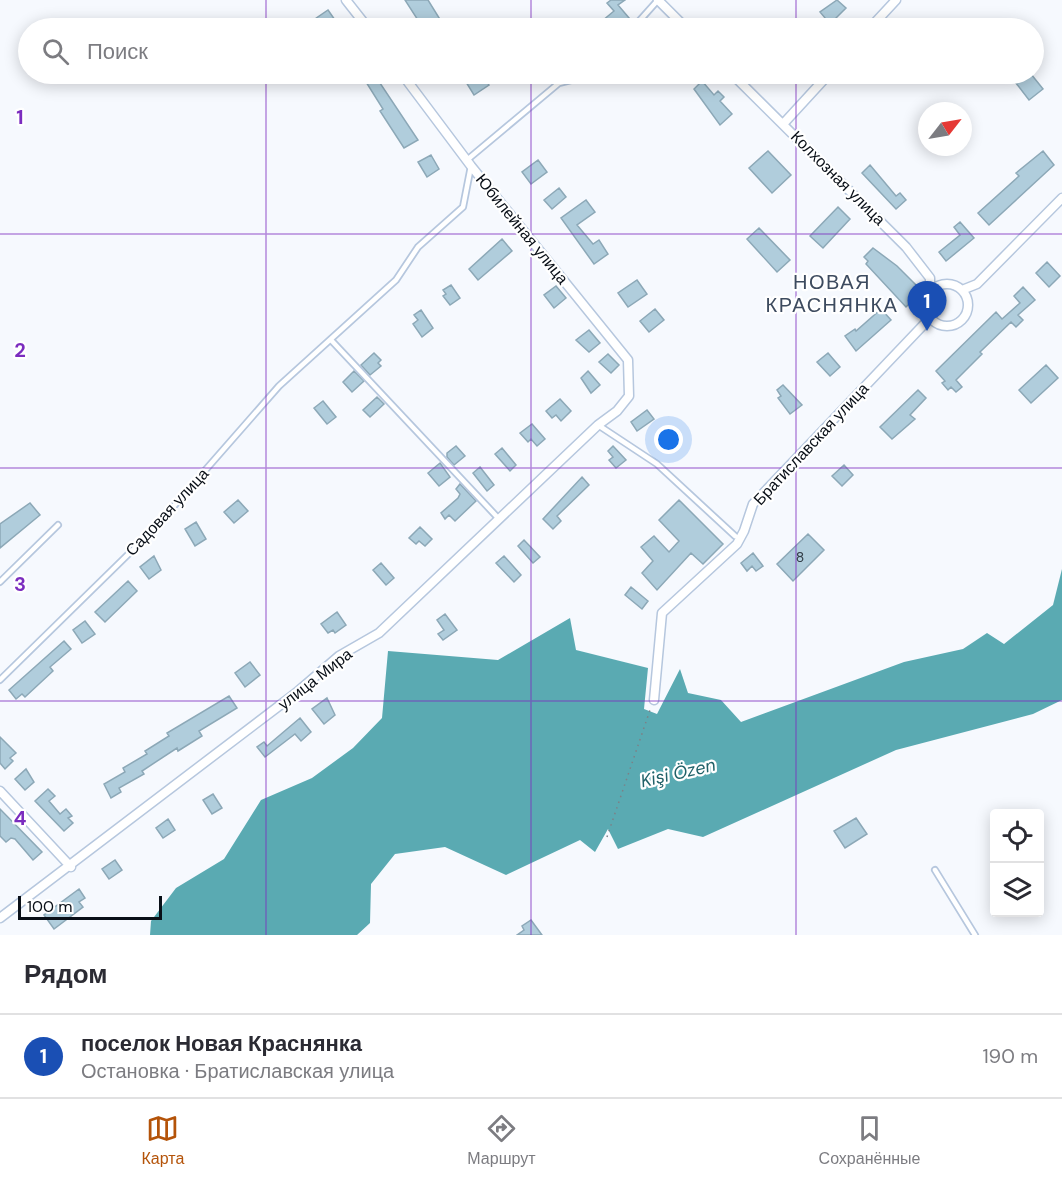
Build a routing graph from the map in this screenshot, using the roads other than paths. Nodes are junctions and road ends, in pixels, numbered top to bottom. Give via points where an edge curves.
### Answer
1 (346, 0) edge
2 (658, 0) edge
3 (896, 0) edge
4 (360, 18) edge
5 (642, 18) edge
6 (676, 18) edge
7 (879, 18) edge
8 (410, 84) edge
9 (558, 84) edge
10 (743, 84) edge
11 (820, 84) edge
12 (784, 123) junction
13 (469, 163) junction
14 (1062, 198) edge
15 (962, 290) junction
16 (930, 292) junction
17 (930, 318) junction
18 (331, 340) junction
19 (629, 388) joint
20 (598, 426) junction
21 (499, 519) junction
22 (58, 525) dead end
23 (735, 536) dead end
24 (0, 582) edge
25 (0, 681) edge
26 (654, 700) road end
27 (0, 791) edge
28 (71, 867) junction
29 (935, 870) dead end
30 (0, 918) edge
31 (975, 935) edge

1 - 4 street
2 - 5 lane
2 - 6 street
3 - 7 street
8 - 13 street, Юбилейная улица
9 - 13 lane
10 - 12 street, Колхозная улица
11 - 12 street
12 - 16 street, Колхозная улица via 906,247 930,278
13 - 18 lane, Садовая улица via 463,207 418,248 396,280
13 - 19 street, Юбилейная улица via 628,360
14 - 15 street via 977,284
15 - 16 street via 942,284
15 - 17 street via 969,307 962,321 948,327
16 - 17 street via 926,305
17 - 26 street, Братиславская улица via 753,504 737,544 662,613
18 - 21 lane
18 - 25 lane, Садовая улица via 279,386 152,531
19 - 20 street, улица Мира via 629,396 617,411
20 - 21 street, улица Мира
20 - 23 lane via 657,464
21 - 28 street, улица Мира via 379,633 339,656
22 - 24 lane
27 - 28 street
28 - 30 street, улица Мира
29 - 31 lane

